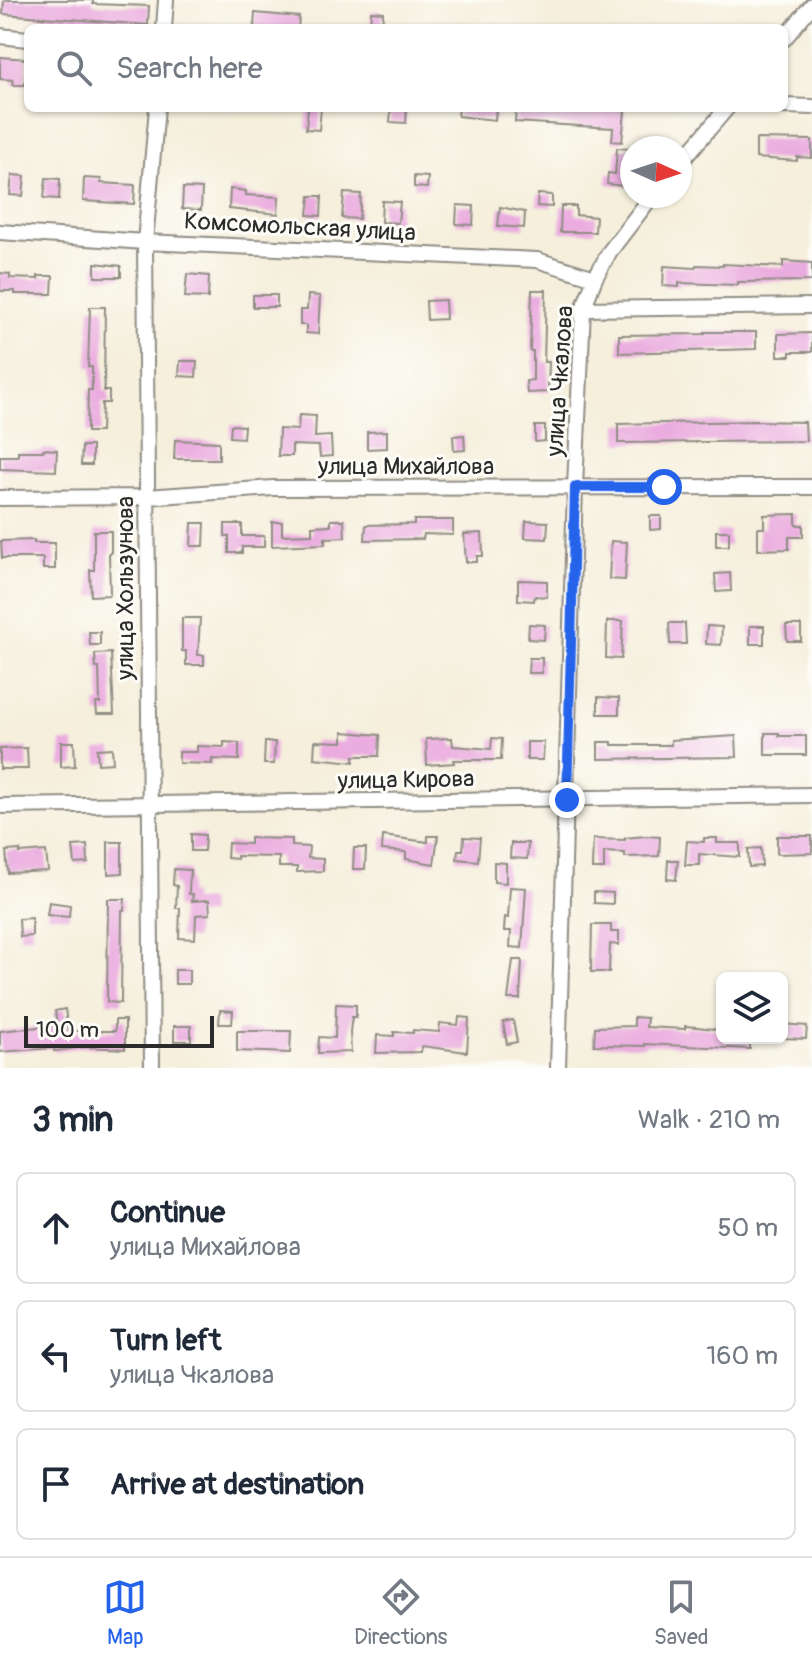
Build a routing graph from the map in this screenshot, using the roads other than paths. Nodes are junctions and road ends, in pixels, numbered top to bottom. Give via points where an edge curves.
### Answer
1 (166, 0) edge
2 (812, 5) edge
3 (164, 24) edge
4 (788, 34) edge
5 (0, 36) edge
6 (24, 39) edge
7 (788, 106) edge
8 (812, 107) edge
9 (157, 112) edge
10 (724, 112) edge
11 (692, 149) edge
12 (643, 208) edge
13 (0, 232) edge
14 (145, 242) junction
15 (595, 278) junction
16 (812, 306) edge
17 (583, 309) junction
18 (575, 487) junction
19 (812, 487) edge
20 (147, 497) junction
21 (0, 498) edge
22 (812, 795) edge
23 (567, 800) junction
24 (148, 804) junction
25 (0, 806) edge
26 (152, 1068) edge
27 (558, 1068) edge

1 - 3 street
2 - 4 street
5 - 6 street
7 - 8 street
9 - 14 street, улица Хользунова
10 - 11 street
12 - 15 street, улица Чкалова
13 - 14 street, Комсомольская улица
14 - 15 street, Комсомольская улица via 537,260
14 - 20 street, улица Хользунова
15 - 17 street, улица Чкалова
16 - 17 street
17 - 18 street, улица Чкалова
18 - 19 street, улица Михайлова
18 - 20 street, улица Михайлова via 273,488
18 - 23 street, улица Чкалова
20 - 21 street, улица Михайлова
20 - 24 street, улица Хользунова
22 - 23 street, улица Кирова
23 - 24 street, улица Кирова
23 - 27 street, улица Чкалова
24 - 25 street, улица Кирова
24 - 26 street, улица Хользунова

